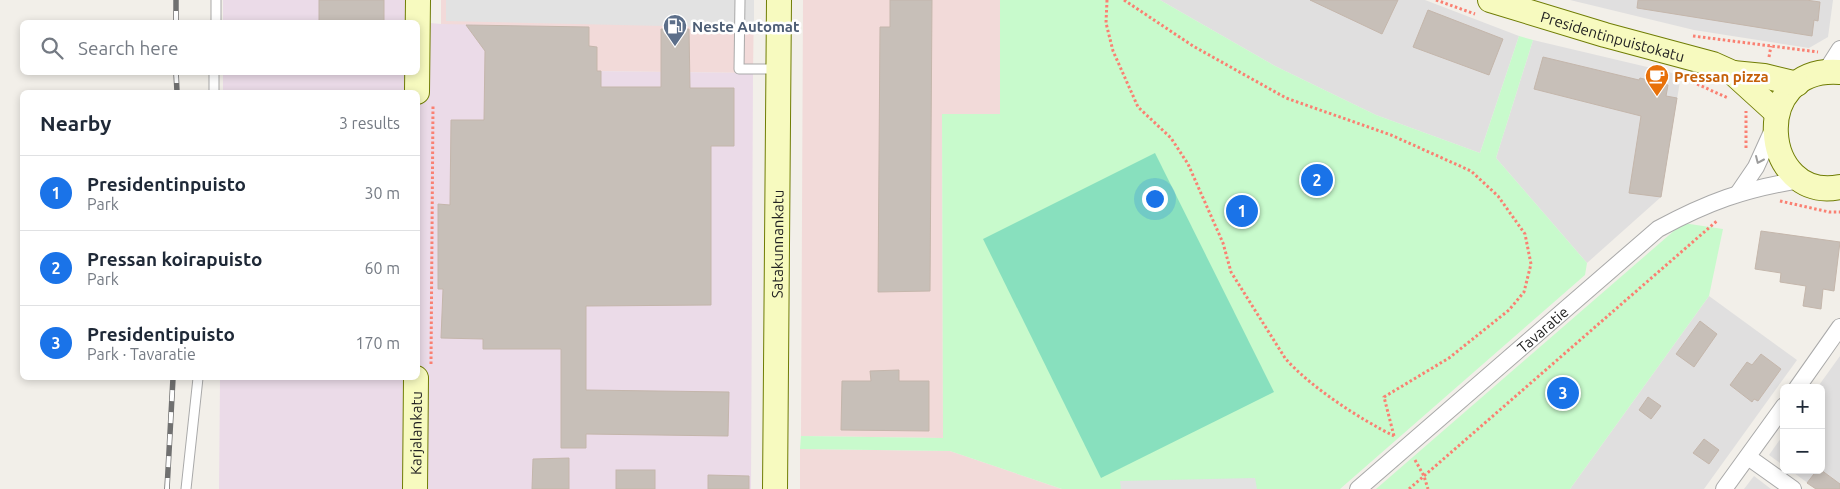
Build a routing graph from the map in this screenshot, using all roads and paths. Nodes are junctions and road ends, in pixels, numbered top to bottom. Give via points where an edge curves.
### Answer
1 (216, 0) edge
2 (418, 0) edge
3 (740, 0) edge
4 (779, 0) edge
5 (1107, 0) edge
6 (1124, 0) edge
7 (1436, 0) edge
8 (1516, 4) edge
9 (1485, 8) edge
10 (216, 20) edge
11 (419, 20) edge
12 (420, 27) edge
13 (1690, 36) dead end
14 (1840, 49) edge
15 (1829, 64) edge
16 (778, 69) junction
17 (1733, 73) junction
18 (214, 75) edge
19 (1797, 84) junction
20 (214, 90) edge
21 (425, 96) edge
22 (1776, 119) junction
23 (1800, 180) junction
24 (1739, 192) junction
25 (1838, 192) edge
26 (1777, 201) dead end
27 (1840, 212) edge
28 (1723, 216) dead end
29 (1840, 327) edge
30 (424, 373) edge
31 (198, 380) edge
32 (1800, 384) edge
33 (1780, 412) edge
34 (1748, 457) junction
35 (186, 489) edge
36 (416, 489) edge
37 (775, 489) edge
38 (1358, 489) edge
39 (1409, 489) edge
40 (1724, 489) edge
41 (1793, 489) edge

1 - 10 lane
2 - 11 street
3 - 16 lane via 739,69
4 - 16 street, Satakunnankatu
5 - 6 path via 1106,23 1112,51 1138,107 1172,138 1188,164 1224,244 1231,272 1285,358 1355,414 1394,436 1384,397 1448,358 1509,310 1524,292 1531,264 1525,234 1498,196 1471,171 1391,135 1286,98 1194,46
7 - 9 path
8 - 9 street, Presidentinpuistokatu
8 - 17 street, Presidentinpuistokatu via 1713,64
12 - 21 street
13 - 15 path via 1817,52
14 - 15 street
15 - 19 street
16 - 37 street, Satakunnankatu
17 - 19 street, Presidentinpuistokatu
17 - 22 street, Presidentinpuistokatu
18 - 20 lane
19 - 22 street via 1783,98
21 - 30 path
22 - 23 street via 1776,145 1784,162
22 -> 24 street via 1756,167
23 - 24 street, Tavaratie
23 - 25 street
24 - 38 street, Tavaratie via 1689,212 1658,229
26 - 27 path
28 - 39 path
29 - 32 street
30 - 36 street, Karjalankatu
31 - 35 lane
33 - 34 street
34 - 40 street
34 - 41 street

